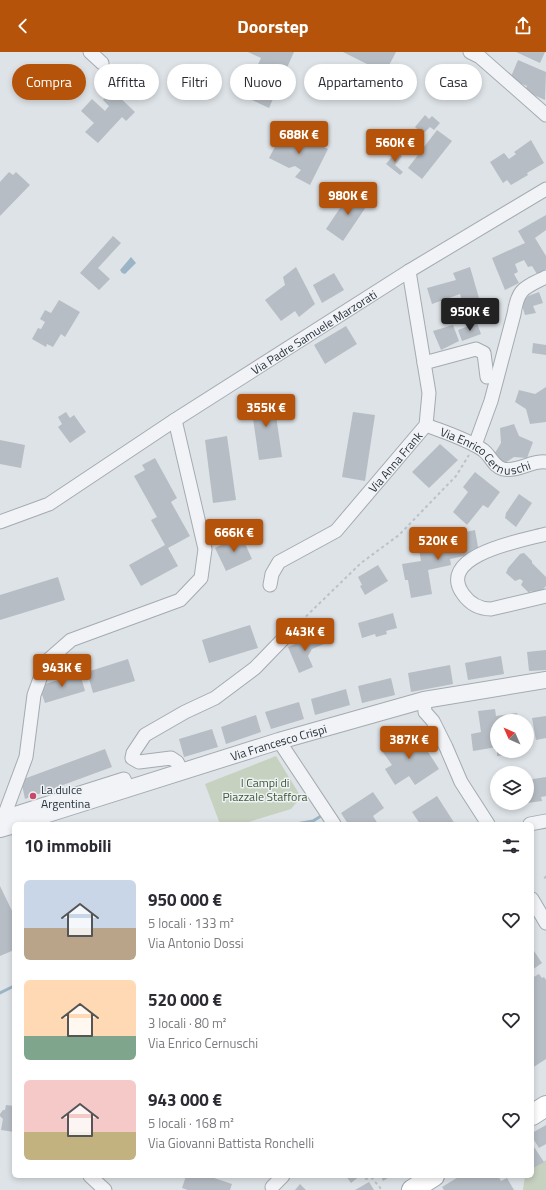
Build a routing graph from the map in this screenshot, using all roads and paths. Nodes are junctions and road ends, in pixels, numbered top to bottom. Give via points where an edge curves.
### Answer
1 (90, 52) edge
2 (470, 52) edge
3 (102, 63) dead end
4 (546, 115) edge
5 (546, 189) edge
6 (409, 271) junction
7 (546, 277) edge
8 (424, 363) junction
9 (487, 377) dead end
10 (175, 420) junction
11 (426, 425) junction
12 (475, 445) junction
13 (546, 462) edge
14 (0, 522) edge
15 (546, 534) edge
16 (270, 585) dead end
17 (546, 596) edge
18 (285, 637) joint
19 (546, 680) edge
20 (424, 700) junction
21 (279, 741) junction
22 (182, 771) junction
23 (546, 821) edge
24 (14, 822) edge
25 (333, 822) edge
26 (487, 822) edge
27 (534, 823) edge
28 (7, 824) edge
29 (546, 876) edge
30 (546, 879) edge
31 (534, 902) edge
32 (546, 923) edge
33 (546, 1106) edge
34 (534, 1114) edge
35 (92, 1178) edge
36 (281, 1178) edge
37 (431, 1178) edge
38 (365, 1179) dead end
39 (272, 1187) dead end
40 (105, 1190) edge
41 (382, 1190) edge
42 (412, 1190) edge

1 - 3 street
2 - 4 street via 480,57
5 - 6 street, Via Padre Samuele Marzorati
6 - 8 street, Via Anna Frank
6 - 10 street, Via Padre Samuele Marzorati
7 - 12 street via 522,289 516,301 491,401
8 - 9 street via 476,349 484,353
8 - 11 street, Via Anna Frank via 429,393
10 - 14 street, Via Padre Samuele Marzorati via 49,504
10 - 28 street via 205,549 201,578 180,600 71,640 46,662 34,695 26,757
11 - 12 street, Via Enrico Cernuschi
11 - 16 street, Via Anna Frank via 336,531 279,562 272,574
12 - 13 street, Via Enrico Cernuschi via 485,451 491,461 505,469
12 - 18 path via 456,476 436,498 399,535 361,563
15 - 17 street via 482,553 463,565 458,578 458,585 465,597 485,609
18 - 22 street via 255,668 215,698 145,735 133,753 132,758 139,762 171,758
19 - 20 street, Via Francesco Crispi
20 - 21 street, Via Francesco Crispi
20 - 26 street via 425,712 446,747 461,782
21 - 22 street, Via Francesco Crispi
21 - 25 street
22 - 24 street, Via Francesco Crispi
23 - 27 street
29 - 30 path
31 - 32 street
33 - 34 main road
35 - 40 street
36 - 39 street
37 - 42 main road
38 - 41 path via 372,1178

